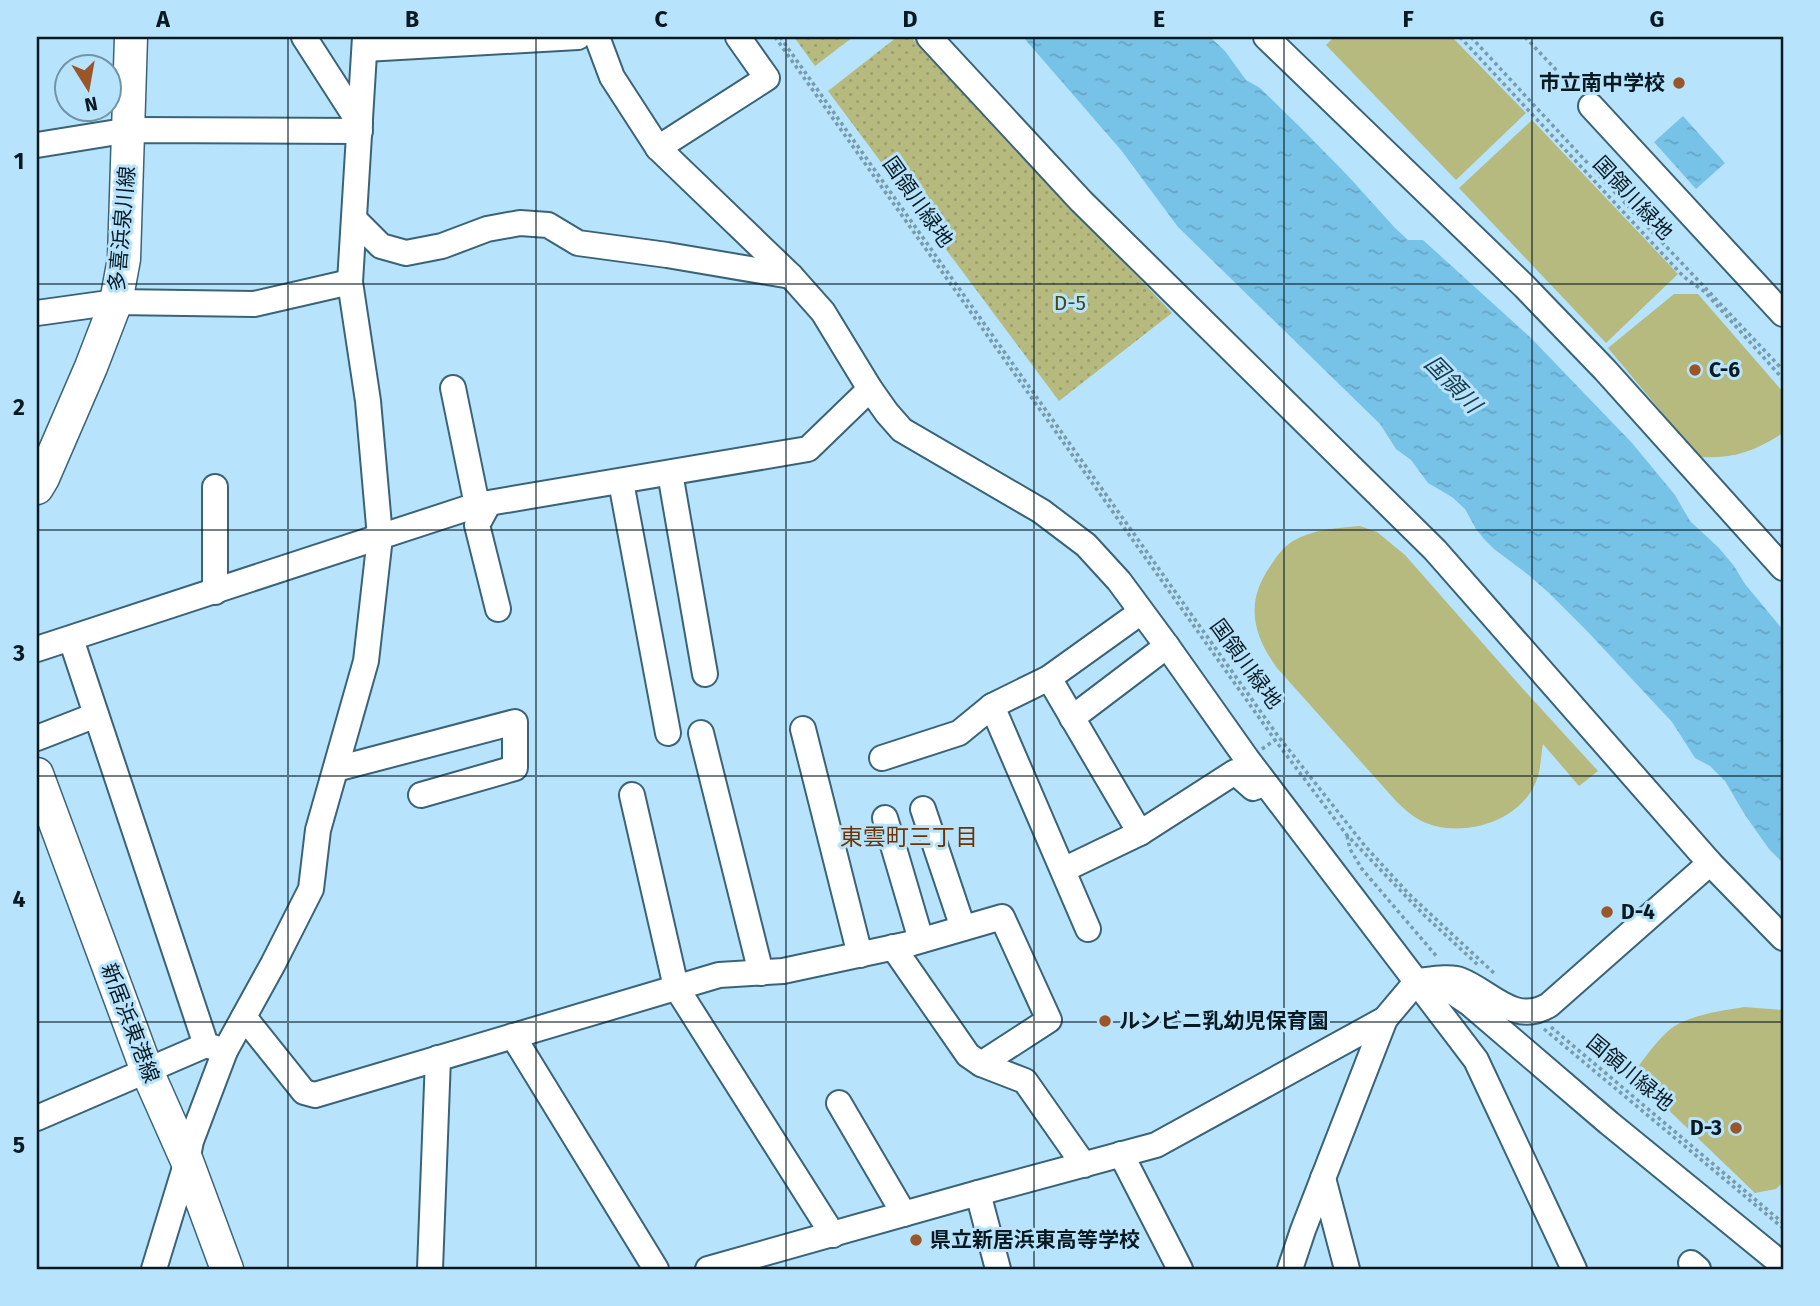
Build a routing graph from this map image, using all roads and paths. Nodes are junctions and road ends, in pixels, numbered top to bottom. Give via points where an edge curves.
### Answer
1 (131, 37) edge
2 (304, 37) edge
3 (578, 37) edge
4 (597, 37) edge
5 (738, 37) edge
6 (778, 37) edge
7 (929, 37) edge
8 (1266, 37) edge
9 (1460, 37) edge
10 (1471, 37) edge
11 (1525, 37) edge
12 (365, 43) edge
13 (1591, 106) joint
14 (360, 128) junction
15 (130, 130) junction
16 (37, 145) edge
17 (658, 148) junction
18 (354, 219) junction
19 (791, 275) junction
20 (349, 282) junction
21 (116, 302) junction
22 (37, 313) edge
23 (1783, 314) edge
24 (1783, 370) edge
25 (1783, 379) edge
26 (453, 388) dead end
27 (870, 389) junction
28 (670, 473) junction
29 (621, 482) junction
30 (215, 487) dead end
31 (37, 488) edge
32 (483, 504) junction
33 (380, 537) junction
34 (1783, 568) edge
35 (215, 592) junction
36 (498, 610) dead end
37 (1141, 612) junction
38 (71, 639) junction
39 (1167, 646) junction
40 (37, 649) edge
41 (705, 674) dead end
42 (1049, 678) junction
43 (992, 706) junction
44 (96, 715) junction
45 (1072, 718) junction
46 (803, 729) dead end
47 (668, 733) dead end
48 (701, 733) dead end
49 (37, 738) edge
50 (882, 758) dead end
51 (336, 769) junction
52 (37, 774) edge
53 (1265, 784) junction
54 (421, 795) dead end
55 (632, 795) dead end
56 (923, 809) dead end
57 (886, 818) dead end
58 (1140, 833) junction
59 (1346, 834) junction
60 (1710, 863) junction
61 (1063, 870) junction
62 (964, 928) junction
63 (1088, 929) dead end
64 (1783, 938) edge
65 (921, 940) junction
66 (893, 947) junction
67 (860, 955) junction
68 (761, 973) junction
69 (1458, 978) junction
70 (1417, 981) junction
71 (676, 987) junction
72 (1532, 1012) junction
73 (244, 1017) junction
74 (1385, 1019) junction
75 (513, 1036) junction
76 (215, 1048) junction
77 (438, 1058) junction
78 (981, 1064) junction
79 (147, 1071) junction
80 (839, 1103) dead end
81 (37, 1118) edge
82 (1122, 1154) junction
83 (187, 1161) junction
84 (1084, 1165) junction
85 (1323, 1178) junction
86 (978, 1193) junction
87 (904, 1214) junction
88 (1783, 1225) edge
89 (833, 1235) junction
90 (1783, 1265) edge
91 (154, 1269) edge
92 (227, 1269) edge
93 (430, 1269) edge
94 (656, 1269) edge
95 (708, 1269) edge
96 (998, 1269) edge
97 (1180, 1269) edge
98 (1290, 1269) edge
99 (1347, 1269) edge
100 (1574, 1269) edge

1 - 15 main road, 多喜浜泉川線
2 - 14 street
3 - 12 street
4 - 17 street via 612,78
5 - 17 street via 767,78
6 - 59 path via 1266,729
6 - 59 path, 国領川緑地 via 1278,736 1365,846 1496,978 1424,915
7 - 60 street via 1081,201 1435,550
8 - 34 street via 1542,304
9 - 25 path, 国領川緑地
10 - 24 path
11 - 13 path
12 - 14 street
13 - 23 street
14 - 15 street
14 - 18 street
15 - 16 street
15 - 21 main road, 多喜浜泉川線 via 124,259
17 - 19 street
18 - 19 street via 381,246 406,253 520,223 548,225 578,243
18 - 20 street
19 - 27 street via 823,312
20 - 21 street via 254,304
20 - 33 street via 368,401
21 - 22 street
21 - 31 main road, 多喜浜泉川線
26 - 32 street
27 - 28 street via 808,449
27 - 37 street via 902,430 1041,511 1086,545
28 - 29 street
28 - 41 street
29 - 32 street
29 - 47 street
30 - 35 street
32 - 33 street
32 - 36 street via 477,525
33 - 35 street
33 - 51 street via 366,662
35 - 38 street
37 - 39 street
37 - 42 street
38 - 40 street
38 - 44 street
39 - 45 street
39 - 53 street
42 - 43 street
42 - 45 street
43 - 50 street via 959,733
43 - 61 street
44 - 49 street
44 - 76 street
45 - 58 street
46 - 67 street
48 - 68 street
51 - 54 street via 515,722 515,768
51 - 73 street via 318,830 311,889
52 - 79 main road, 新居浜東港線
53 - 58 street via 1253,788 1235,772
53 - 70 street
55 - 71 street
56 - 62 street
57 - 65 street
58 - 61 street
59 - 69 path via 1362,869
60 - 64 street
60 - 72 street via 1549,1006
61 - 63 street
62 - 65 street
62 - 78 street via 1002,917 1049,1020
65 - 66 street
66 - 67 street
66 - 78 street via 968,1055
67 - 68 street
68 - 71 street via 719,975
69 - 70 street
69 - 72 street via 1514,1011
70 - 74 street
70 - 90 street via 1450,990 1469,1003
70 - 100 street via 1476,1060
71 - 75 street
71 - 89 street
72 - 88 path, 国領川緑地
72 - 88 path via 1541,1027
73 - 76 street
73 - 77 street via 304,1091 315,1095
74 - 82 street via 1156,1145
74 - 85 street
75 - 77 street
75 - 94 street
76 - 79 street
76 - 83 street
77 - 93 street
78 - 84 street via 1025,1081
79 - 81 street
79 - 83 main road, 新居浜東港線
80 - 87 street
82 - 84 street
82 - 97 street
83 - 91 street
83 - 92 main road, 新居浜東港線
84 - 86 street
85 - 98 street
85 - 99 street
86 - 87 street
86 - 96 street
87 - 89 street
89 - 95 street

